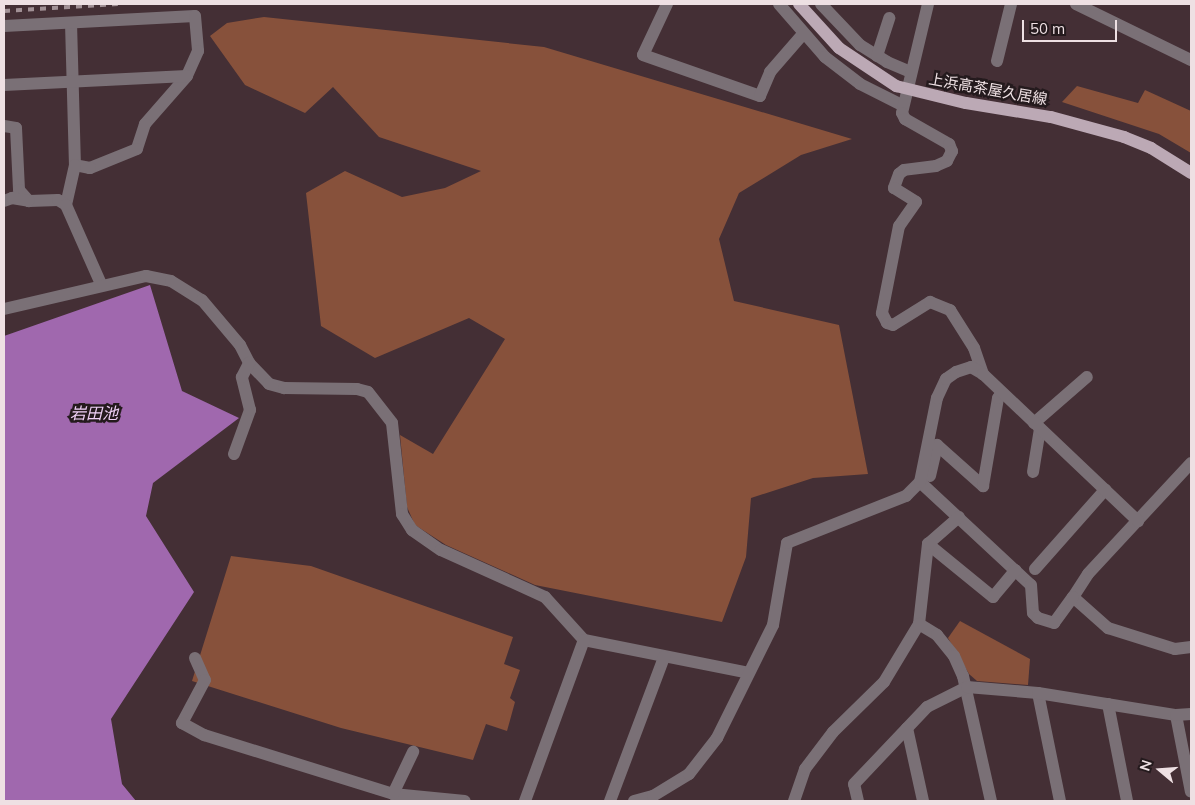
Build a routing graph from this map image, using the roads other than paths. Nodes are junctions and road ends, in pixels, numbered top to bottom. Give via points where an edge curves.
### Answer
1 (667, 4) edge
2 (779, 4) edge
3 (799, 4) edge
4 (821, 4) edge
5 (928, 4) edge
6 (1011, 4) edge
7 (1076, 4) edge
8 (889, 18) dead end
9 (70, 23) junction
10 (4, 26) edge
11 (803, 34) junction
12 (877, 56) junction
13 (1191, 60) edge
14 (997, 61) dead end
15 (910, 72) junction
16 (187, 76) junction
17 (73, 82) junction
18 (4, 85) edge
19 (902, 105) junction
20 (4, 126) edge
21 (75, 165) junction
22 (1191, 173) edge
23 (4, 201) edge
24 (29, 201) junction
25 (66, 205) junction
26 (101, 284) junction
27 (4, 309) edge
28 (249, 363) junction
29 (983, 374) junction
30 (1087, 377) dead end
31 (1002, 393) junction
32 (1037, 426) junction
33 (234, 454) dead end
34 (1191, 463) edge
35 (1033, 472) dead end
36 (925, 479) junction
37 (1105, 490) junction
38 (959, 517) junction
39 (1138, 520) junction
40 (928, 544) junction
41 (1035, 568) dead end
42 (1016, 570) junction
43 (1074, 597) junction
44 (919, 624) junction
45 (584, 640) junction
46 (1191, 647) edge
47 (664, 657) junction
48 (195, 658) dead end
49 (749, 673) junction
50 (967, 687) junction
51 (1038, 693) junction
52 (1108, 704) junction
53 (1191, 714) edge
54 (1176, 716) junction
55 (907, 728) junction
56 (413, 752) dead end
57 (1191, 792) edge
58 (393, 794) junction
59 (465, 801) edge
60 (525, 801) edge
61 (610, 801) edge
62 (634, 801) edge
63 (794, 801) edge
64 (858, 801) edge
65 (923, 801) edge
66 (991, 801) edge
67 (1060, 801) edge
68 (1127, 801) edge

1 - 11 street via 643,55 760,96 770,72
2 - 11 street
3 - 22 main road, 上浜高茶屋久居線, bridge via 839,48 896,86 966,103 1051,117 1124,137 1151,148
4 - 12 street via 860,45
5 - 15 street
6 - 14 street
7 - 13 street
8 - 12 street
9 - 10 street
9 - 16 street via 195,16 198,51
9 - 17 street
11 - 19 street via 849,76
12 - 15 street
15 - 19 street
16 - 17 street
16 - 21 street via 145,124 137,149 90,168
17 - 18 street
17 - 21 street
19 - 29 street via 905,120 949,144 952,151 947,161 936,166 904,170 899,174 894,188 916,202 899,226 882,313 887,323 893,325 930,302 950,310 974,348
20 - 24 street via 16,128 19,190
21 - 25 street
23 - 24 street via 12,198
24 - 25 street via 58,200
25 - 26 street
26 - 27 street
26 - 28 street via 146,276 171,281 202,300 240,345
28 - 33 street via 242,376 250,410
28 - 45 street via 269,384 284,388 368,392 392,423 402,514 408,525 441,550 545,597
29 - 31 street
29 - 36 street via 971,366 946,379 937,398
30 - 32 street
31 - 32 street
31 - 36 street via 998,398 983,486 937,445
32 - 35 street
32 - 37 street
34 - 39 street
36 - 38 street
36 - 49 street via 906,496 786,543 773,625
37 - 39 street
37 - 41 street
38 - 40 street
38 - 42 street
39 - 43 street via 1088,574
40 - 42 street via 993,597
40 - 44 street
42 - 43 street via 1031,585 1033,613 1048,623 1061,617
43 - 46 street via 1108,628 1175,649
44 - 50 street via 943,642 954,656
44 - 63 street via 884,682 833,732 805,769
45 - 47 street
45 - 60 street
47 - 49 street
47 - 61 street
48 - 58 street via 205,680 182,723 204,735
49 - 62 street via 707,754 689,774 670,787
50 - 51 street
50 - 55 street via 927,707
50 - 66 street
51 - 52 street
51 - 67 street
52 - 54 street
52 - 68 street
53 - 54 street
54 - 57 street
55 - 64 street via 854,784
55 - 65 street
56 - 58 street
58 - 59 street

